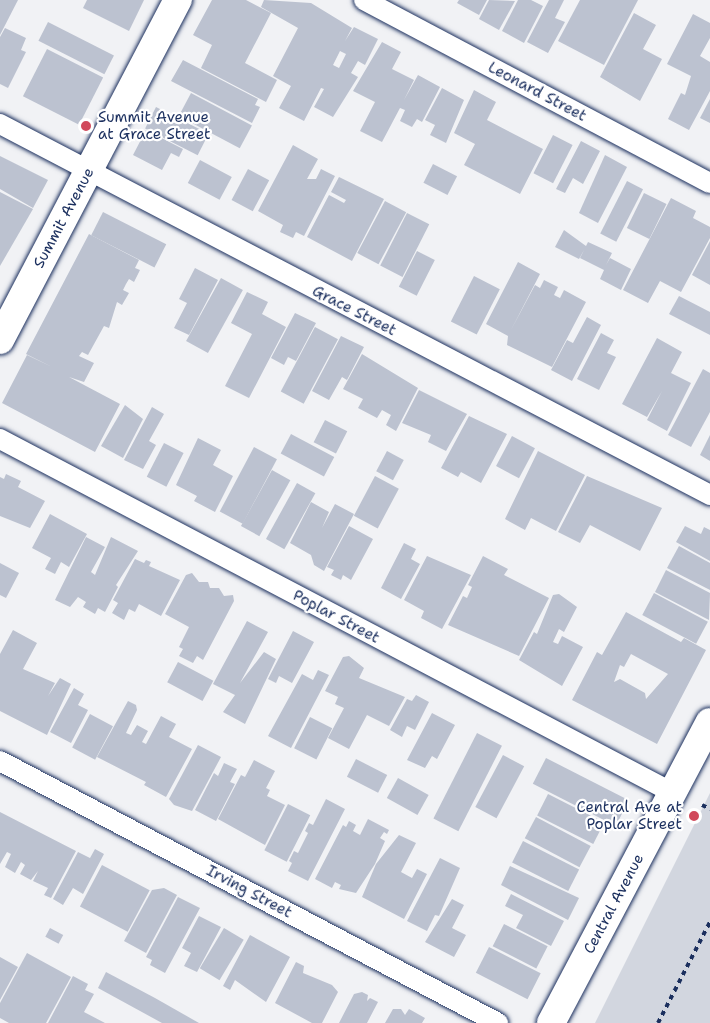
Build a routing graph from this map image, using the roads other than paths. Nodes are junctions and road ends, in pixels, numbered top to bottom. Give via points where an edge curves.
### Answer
1 (178, 0) edge
2 (364, 0) edge
3 (0, 124) edge
4 (89, 169) junction
5 (710, 183) edge
6 (0, 340) edge
7 (0, 439) edge
8 (710, 495) edge
9 (710, 722) edge
10 (0, 761) edge
11 (673, 793) junction
12 (498, 1023) edge
13 (551, 1023) edge

1 - 4 street, Summit Avenue
2 - 5 street, Leonard Street
3 - 4 street, Grace Street
4 - 6 street, Summit Avenue
4 - 8 street, Grace Street via 112,185
7 - 11 street, Poplar Street
9 - 11 street, Central Avenue
10 - 12 street, Irving Street
11 - 13 street, Central Avenue

